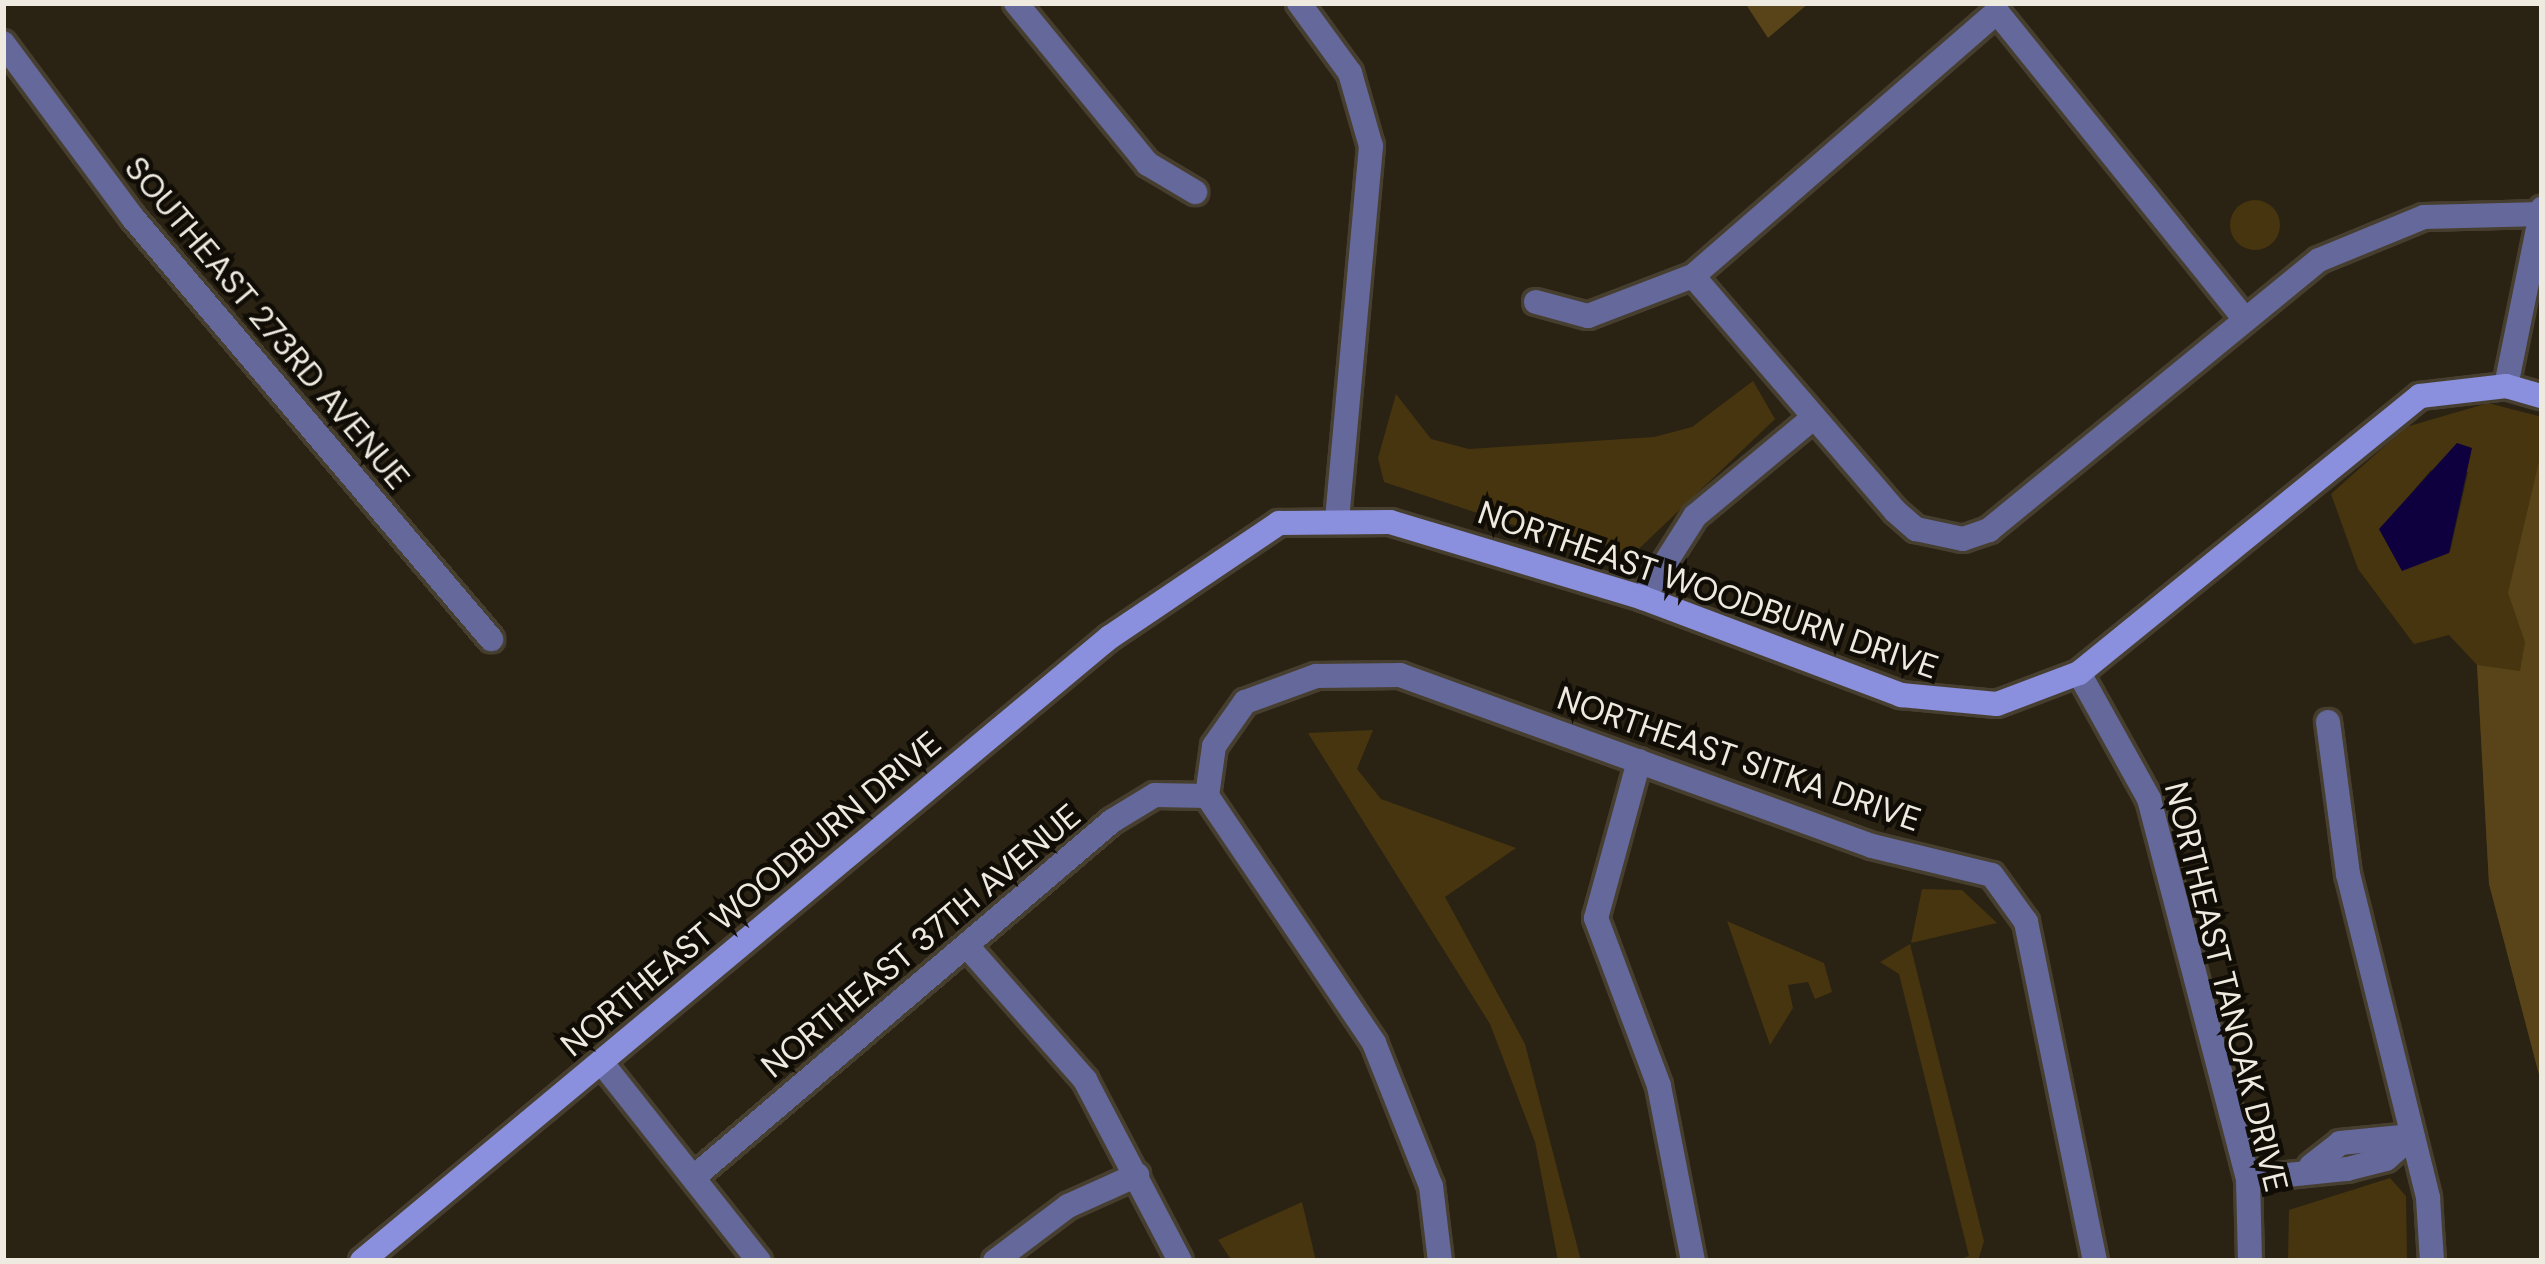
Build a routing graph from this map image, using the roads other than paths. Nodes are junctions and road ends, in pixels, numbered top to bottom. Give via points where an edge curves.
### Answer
1 (1016, 3) edge
2 (1299, 3) edge
3 (3, 43) edge
4 (1195, 192) dead end
5 (2542, 212) edge
6 (1693, 276) junction
7 (1536, 302) dead end
8 (2241, 314) junction
9 (2506, 386) junction
10 (2542, 396) edge
11 (1814, 418) junction
12 (1337, 517) junction
13 (1642, 598) junction
14 (491, 639) dead end
15 (2079, 673) junction
16 (2328, 722) dead end
17 (1639, 761) junction
18 (1207, 796) junction
19 (967, 946) junction
20 (602, 1063) junction
21 (2412, 1136) junction
22 (1137, 1175) junction
23 (694, 1177) junction
24 (2248, 1179) junction
25 (362, 1261) edge
26 (759, 1261) edge
27 (994, 1261) edge
28 (1180, 1261) edge
29 (1441, 1261) edge
30 (1693, 1261) edge
31 (2095, 1261) edge
32 (2250, 1261) edge
33 (2432, 1261) edge

1 - 4 street via 1148,164
2 - 12 street via 1350,73 1371,146
3 - 14 street, SOUTHEAST 273RD AVENUE via 133,218
5 - 8 street via 2424,217 2366,234
5 - 9 street
6 - 7 street via 1588,316
6 - 8 street via 1997,11
6 - 11 street
8 - 11 street via 1989,530 1964,539 1916,529
9 - 10 street, NORTHEAST WOODBURN DRIVE
9 - 15 street, NORTHEAST WOODBURN DRIVE via 2456,386 2391,412
11 - 13 street via 1695,516
12 - 13 street, NORTHEAST WOODBURN DRIVE
12 - 20 street, NORTHEAST WOODBURN DRIVE via 1279,523 1202,566
13 - 15 street, NORTHEAST WOODBURN DRIVE via 1955,706 2037,693
15 - 24 street, NORTHEAST TANOAK DRIVE via 2149,799
16 - 21 street via 2348,874
17 - 18 street, NORTHEAST SITKA DRIVE via 1425,681 1316,676 1245,702 1214,746
17 - 30 street via 1596,918 1659,1086
17 - 31 street, NORTHEAST SITKA DRIVE via 1872,847 1993,874 2013,890
18 - 19 street, NORTHEAST 37TH AVENUE via 1142,802
18 - 29 street via 1374,1043 1431,1186
19 - 22 street via 1085,1080
19 - 23 street, NORTHEAST 37TH AVENUE
20 - 23 street
20 - 25 street, NORTHEAST WOODBURN DRIVE
21 - 24 street via 2340,1143 2311,1166
21 - 33 street
22 - 27 street via 1068,1206
22 - 28 street
23 - 26 street
24 - 32 street, NORTHEAST TANOAK DRIVE

